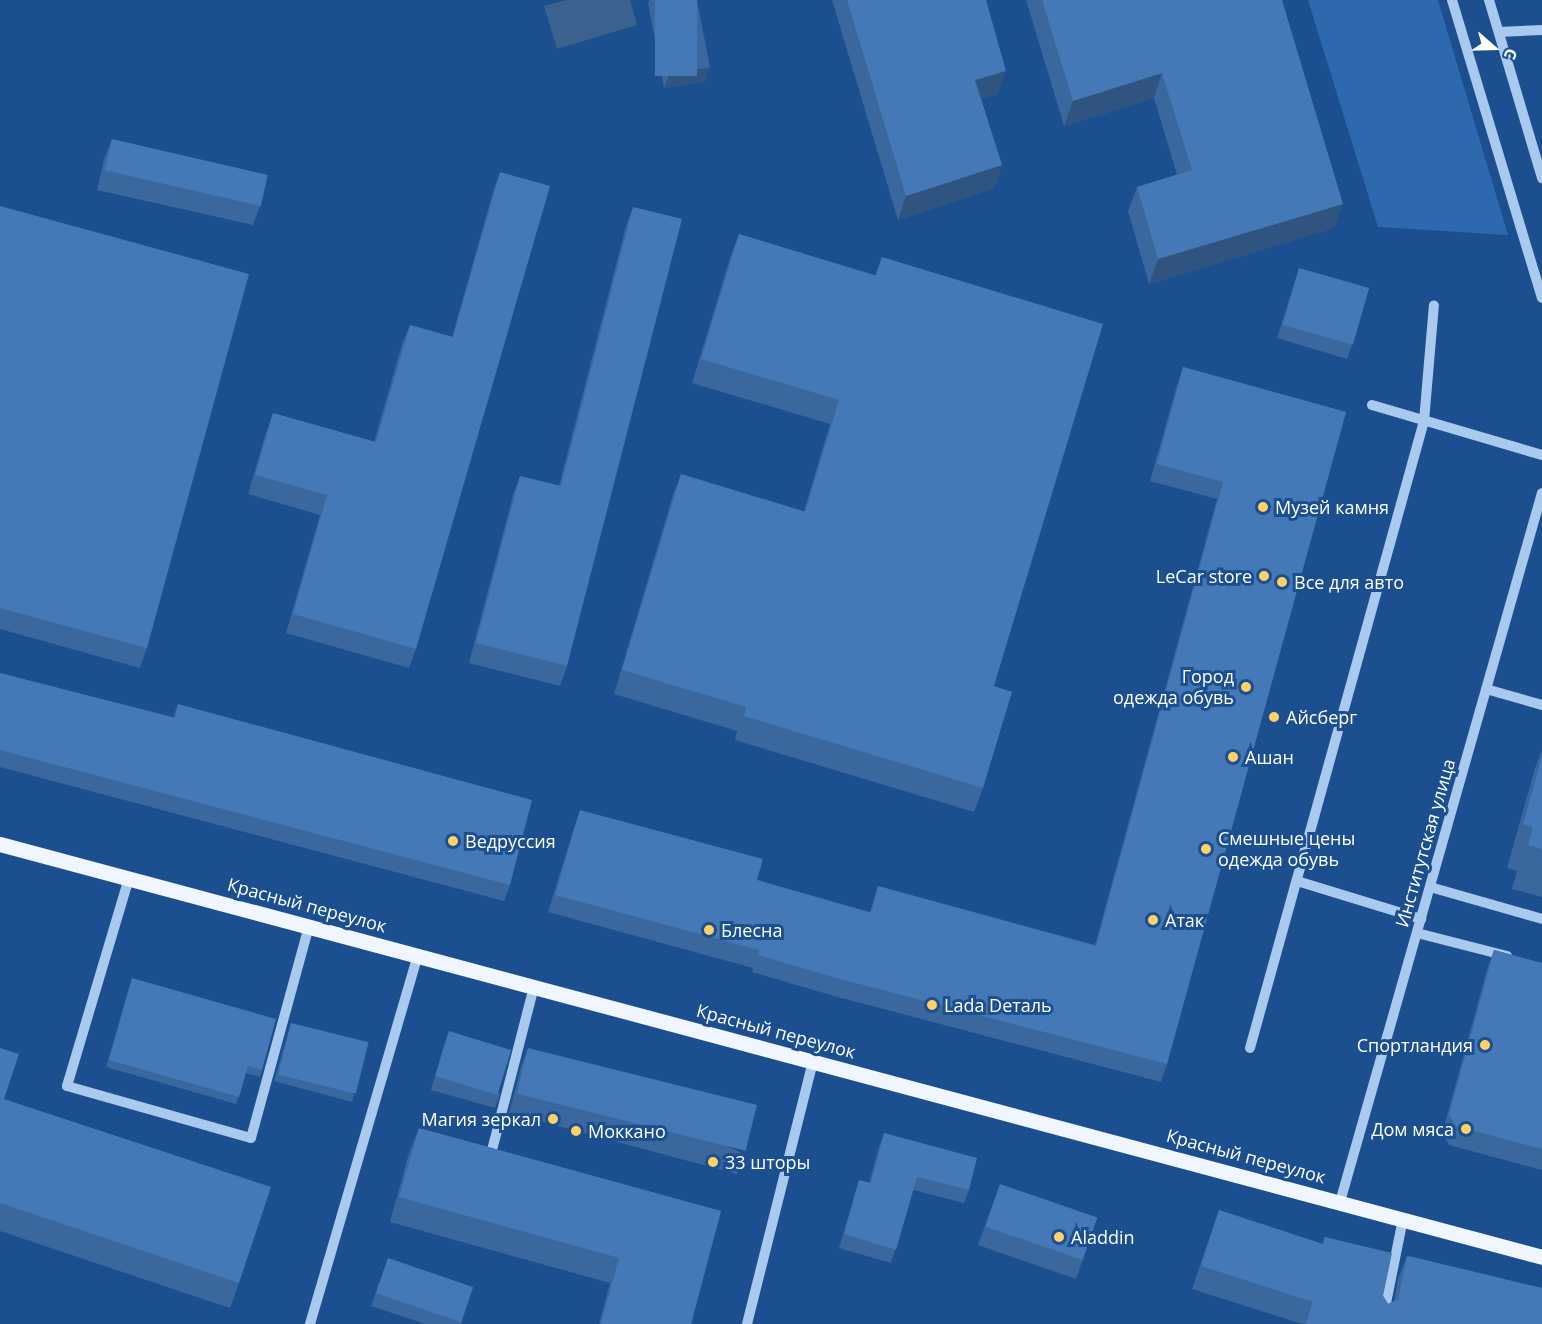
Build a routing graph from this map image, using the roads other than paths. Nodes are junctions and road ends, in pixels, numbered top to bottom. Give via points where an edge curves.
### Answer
1 (1452, 0) edge
2 (1489, 0) edge
3 (1542, 30) edge
4 (1499, 32) junction
5 (1542, 177) edge
6 (1542, 298) edge
7 (1434, 305) dead end
8 (1372, 405) dead end
9 (1424, 421) junction
10 (1542, 455) edge
11 (1542, 493) edge
12 (1486, 689) junction
13 (1542, 705) edge
14 (0, 843) edge
15 (129, 878) junction
16 (1296, 881) junction
17 (1430, 887) junction
18 (1421, 919) junction
19 (1542, 920) edge
20 (309, 926) junction
21 (1417, 933) junction
22 (418, 955) junction
23 (1522, 959) edge
24 (534, 986) junction
25 (1250, 1048) dead end
26 (813, 1061) junction
27 (491, 1154) edge
28 (1340, 1202) junction
29 (1403, 1219) junction
30 (1542, 1257) edge
31 (1382, 1320) edge
32 (310, 1324) edge
33 (747, 1324) edge

1 - 6 street
2 - 4 street
3 - 4 street
4 - 5 street
7 - 9 street
8 - 9 street
9 - 10 street
9 - 16 street
11 - 12 street, Институтская улица
12 - 13 street
12 - 17 street, Институтская улица
14 - 15 main road, Красный переулок
15 - 20 main road, Красный переулок
15 - 20 street via 67,1086 251,1138
16 - 18 street
16 - 25 street
17 - 18 street, Институтская улица
17 - 19 street
18 - 21 street, Институтская улица
20 - 22 main road, Красный переулок
21 - 23 street
21 - 28 street, Институтская улица
22 - 24 main road, Красный переулок
22 - 32 street
24 - 26 main road, Красный переулок
24 - 27 street
26 - 28 main road, Красный переулок
26 - 33 street
28 - 29 main road, Красный переулок
29 - 30 main road, Красный переулок
29 - 31 street

